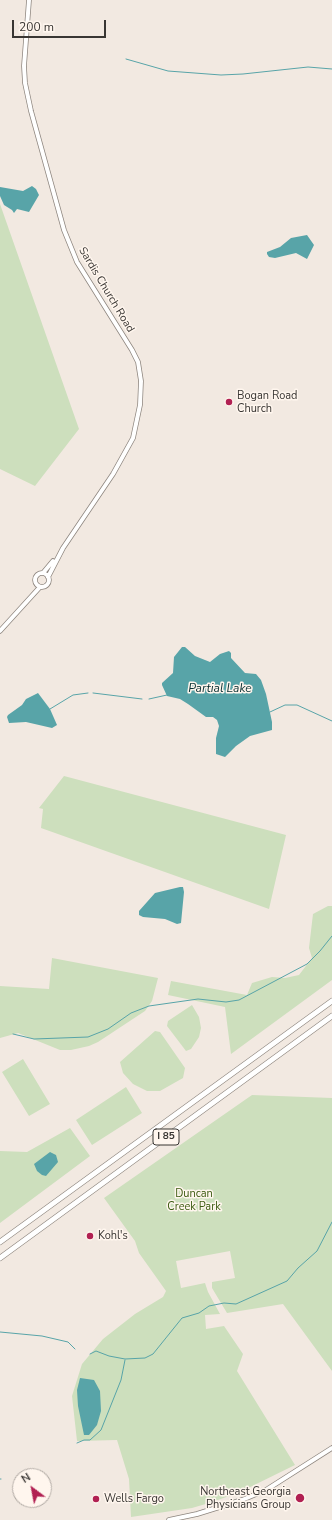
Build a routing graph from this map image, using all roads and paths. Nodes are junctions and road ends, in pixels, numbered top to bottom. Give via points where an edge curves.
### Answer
1 (29, 0) edge
2 (63, 548) junction
3 (43, 573) junction
4 (48, 577) junction
5 (38, 586) junction
6 (0, 631) edge
7 (332, 1001) edge
8 (332, 1016) edge
9 (0, 1242) edge
10 (0, 1258) edge
11 (332, 1448) edge
12 (169, 1520) edge

1 - 2 street, Sardis Church Road via 25,83 64,230 77,262 132,350 138,362 141,381 140,405 133,438 113,474
2 - 3 street, Sardis Church Road
2 - 4 street, Sardis Church Road
3 - 4 street
3 - 5 street via 36,578
4 - 5 street via 48,584 44,587
5 - 6 street
7 - 9 highway, I 85
8 - 10 highway, I 85
11 - 12 street via 266,1490 198,1514

